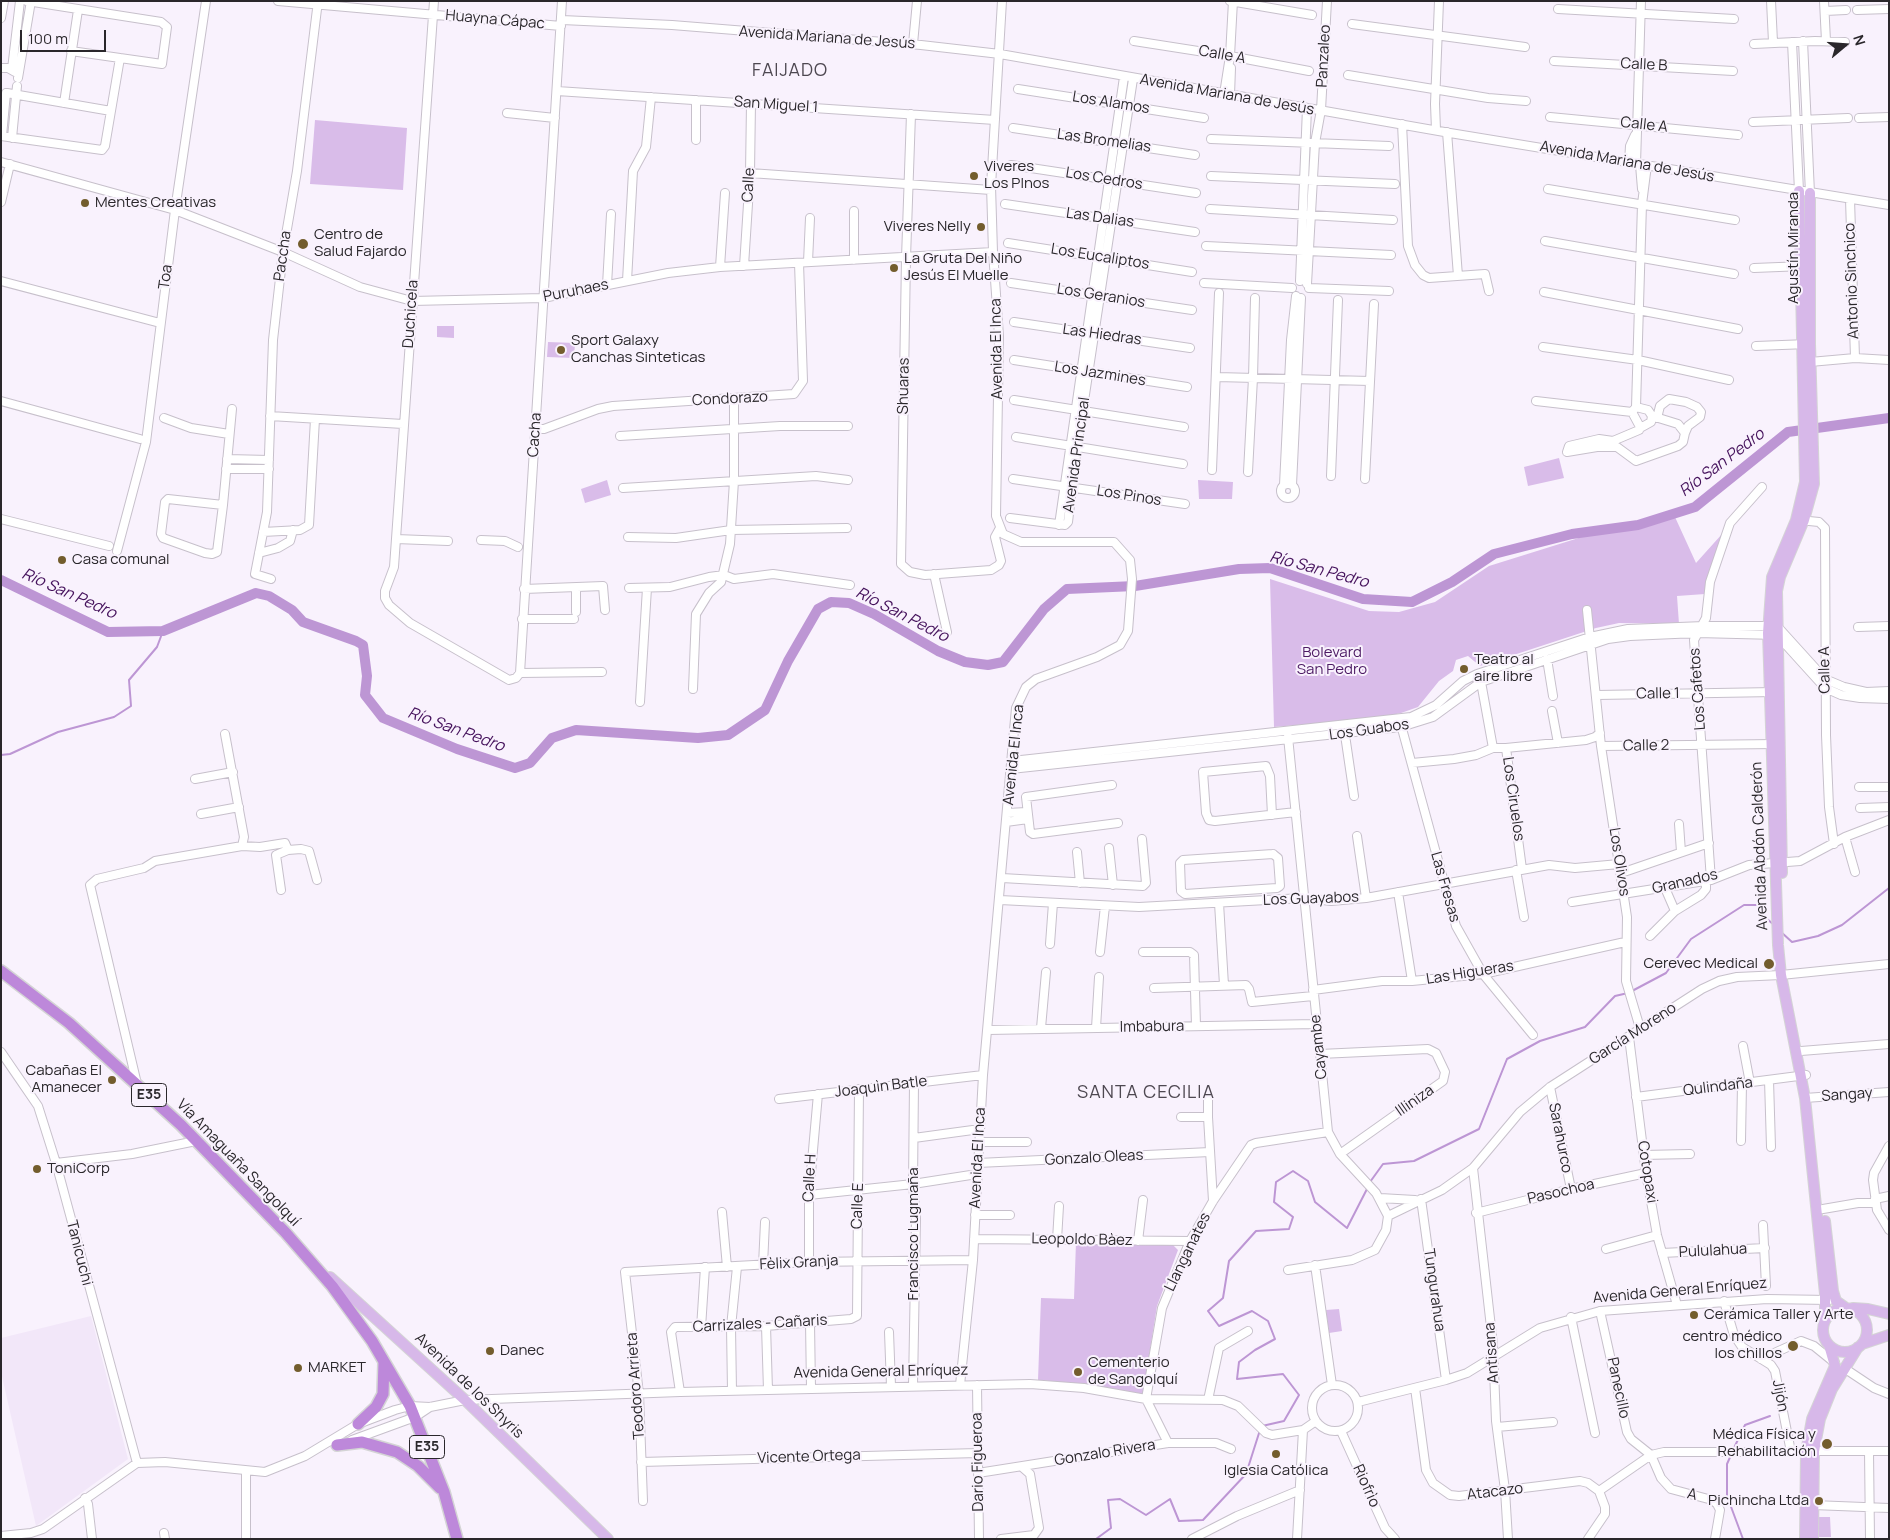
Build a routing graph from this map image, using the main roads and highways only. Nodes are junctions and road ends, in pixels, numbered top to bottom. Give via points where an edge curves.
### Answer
1 (1798, 191) road end
2 (1810, 193) road end
3 (1804, 266) junction
4 (1806, 345) junction
5 (1808, 417) junction
6 (1809, 454) joint
7 (1, 971) edge
8 (1783, 974) junction
9 (1804, 1076) junction
10 (1808, 1098) junction
11 (307, 1257) junction
12 (1831, 1300) junction
13 (1847, 1308) junction
14 (1889, 1314) edge
15 (1826, 1316) junction
16 (1889, 1334) edge
17 (1829, 1345) junction
18 (1860, 1346) junction
19 (384, 1360) junction
20 (1839, 1366) junction
21 (358, 1424) road end
22 (337, 1445) road end
23 (1810, 1451) junction
24 (444, 1492) junction
25 (457, 1539) edge
26 (608, 1539) edge
27 (1804, 1539) edge
28 (1813, 1539) edge

1 - 3 main road, Agustín Miranda
2 - 3 main road, Agustín Miranda
3 - 4 main road, Agustín Miranda
4 - 5 main road, Agustín Miranda via 1803,373
4 - 5 main road, Agustín Miranda via 1810,362
5 - 6 main road, Agustín Miranda
6 - 8 main road, Avenida Abdón Calderón via 1814,484 1780,577 1773,630
7 - 11 highway, Vía Amaguaña Sangolquí / E35 via 69,1023 137,1084
8 - 9 main road, Avenida Abdón Calderón
8 - 9 main road, Avenida Abdón Calderón
9 - 10 main road, Avenida Abdón Calderón
10 - 12 main road, Avenida Abdón Calderón
10 - 12 main road, Avenida Abdón Calderón via 1833,1291
11 - 19 highway, Vía Amaguaña Sangolquí / E35 via 350,1310
11 - 26 main road, Avenida de los Shyris via 465,1400
12 - 13 main road
12 - 15 main road, Avenida Abdón Calderón
13 - 14 main road
13 - 15 main road
13 - 18 main road via 1858,1312 1866,1325 1866,1335
15 - 17 main road via 1823,1330
16 - 18 main road
17 - 18 main road via 1840,1351
17 - 20 main road
18 - 20 main road
19 - 21 highway via 383,1394 376,1407
19 - 24 highway, E35 via 410,1406
20 - 23 main road
22 - 24 highway via 362,1442 397,1452 425,1472
23 - 27 main road
23 - 28 main road
24 - 25 highway, E35

